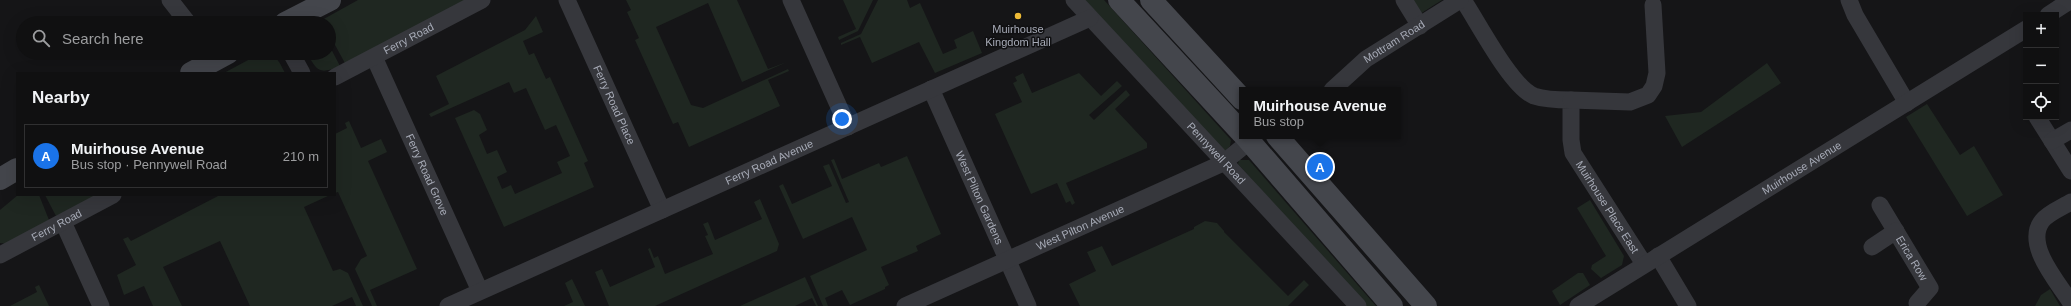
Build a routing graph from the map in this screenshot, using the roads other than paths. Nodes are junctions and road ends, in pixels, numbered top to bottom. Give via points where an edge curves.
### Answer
1 (170, 0) edge
2 (330, 0) edge
3 (482, 0) edge
4 (567, 0) edge
5 (791, 0) edge
6 (1074, 0) edge
7 (1119, 0) edge
8 (1404, 0) edge
9 (1460, 0) edge
10 (1463, 0) edge
11 (1850, 0) edge
12 (2071, 0) edge
13 (1155, 1) edge
14 (1653, 4) dead end
15 (2053, 12) edge
16 (183, 16) edge
17 (299, 16) edge
18 (1090, 18) junction
19 (1420, 26) junction
20 (2023, 31) edge
21 (374, 57) junction
22 (211, 60) edge
23 (295, 60) edge
24 (193, 72) edge
25 (301, 72) edge
26 (336, 76) edge
27 (1335, 87) edge
28 (931, 89) junction
29 (1239, 96) edge
30 (1571, 100) junction
31 (1907, 103) junction
32 (2039, 120) edge
33 (848, 127) junction
34 (1239, 127) edge
35 (2071, 130) edge
36 (1245, 139) edge
37 (1251, 139) edge
38 (1282, 139) edge
39 (2052, 141) junction
40 (1223, 163) junction
41 (16, 170) edge
42 (2071, 171) edge
43 (0, 179) edge
44 (111, 196) edge
45 (2071, 202) edge
46 (1880, 206) dead end
47 (662, 210) junction
48 (63, 222) junction
49 (1896, 232) junction
50 (1872, 247) dead end
51 (0, 255) edge
52 (1658, 256) junction
53 (1008, 261) junction
54 (1644, 264) junction
55 (480, 292) junction
56 (2071, 303) edge
57 (1916, 305) edge
58 (101, 306) edge
59 (448, 306) edge
60 (905, 306) edge
61 (1028, 306) edge
62 (1358, 306) edge
63 (1392, 306) edge
64 (1426, 306) edge
65 (1578, 306) edge
66 (1688, 306) edge

1 - 16 street
2 - 17 street
3 - 21 street, Ferry Road
4 - 47 street, Ferry Road Place
5 - 33 street
6 - 18 street, Pennywell Road
7 - 34 street
8 - 19 street
9 - 19 street, Mottram Road
10 - 30 street via 1523,89 1533,96 1546,99
11 - 31 street via 1855,15
12 - 15 street
13 - 29 street
14 - 30 street via 1657,73 1654,86 1648,95 1630,102
18 - 28 street, Ferry Road Avenue
18 - 40 street, Pennywell Road
19 - 27 street, Mottram Road via 1366,59
20 - 31 street, Muirhouse Avenue
21 - 26 street, Ferry Road
21 - 55 street, Ferry Road Grove
22 - 24 street
23 - 25 street
28 - 33 street, Ferry Road Avenue
28 - 53 street, West Pilton Gardens
30 - 54 street, Muirhouse Place East via 1570,140 1574,153
31 - 52 street, Muirhouse Avenue
32 - 39 street
33 - 47 street, Ferry Road Avenue
35 - 39 street
36 - 40 street, West Pilton Avenue
37 - 63 street
38 - 64 street
39 - 42 street
40 - 53 street, West Pilton Avenue
40 - 62 street, Pennywell Road
41 - 43 street
44 - 48 street, Ferry Road
45 - 56 street via 2043,220 2036,242 2042,257
46 - 49 street, Erica Row
47 - 55 street, Ferry Road Avenue
48 - 51 street, Ferry Road
48 - 58 street
49 - 50 street, Erica Row
49 - 57 street, Erica Row via 1930,288
52 - 54 street, Muirhouse Avenue
52 - 66 street
53 - 60 street, West Pilton Avenue
53 - 61 street, West Pilton Gardens
54 - 65 street, Muirhouse Avenue
55 - 59 street, Ferry Road Avenue

